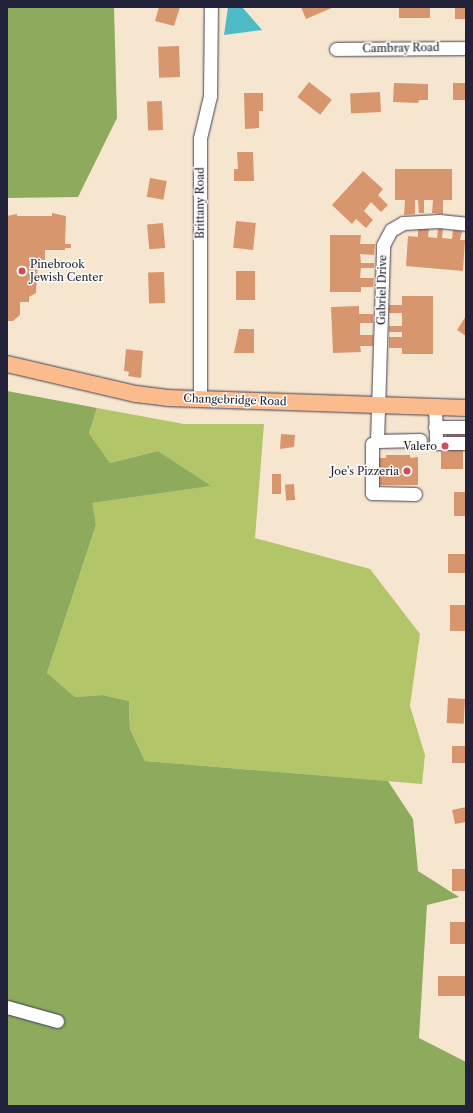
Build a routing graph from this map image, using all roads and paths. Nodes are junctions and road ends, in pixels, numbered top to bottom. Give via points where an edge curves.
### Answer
1 (210, 7) edge
2 (466, 48) edge
3 (336, 49) dead end
4 (466, 224) edge
5 (7, 364) edge
6 (200, 400) junction
7 (378, 405) junction
8 (435, 407) junction
9 (466, 408) edge
10 (466, 423) edge
11 (435, 427) junction
12 (466, 427) edge
13 (420, 440) dead end
14 (377, 441) junction
15 (466, 443) edge
16 (415, 494) dead end
17 (7, 1007) edge
18 (57, 1021) dead end

1 - 6 street, Brittany Road via 210,96 200,138
2 - 3 street, Cambray Road
4 - 7 street, Gabriel Drive via 439,221 403,223 391,230 384,241 381,253 381,359
5 - 6 main road, Changebridge Road via 136,394
6 - 7 main road, Changebridge Road
7 - 8 main road, Changebridge Road
7 - 14 street, Gabriel Drive
8 - 9 main road, Changebridge Road
8 - 11 street
10 - 12 street
11 - 12 street
11 - 15 street via 436,442
13 - 14 street
14 - 16 street, Gabriel Drive via 372,444 372,493
17 - 18 street

